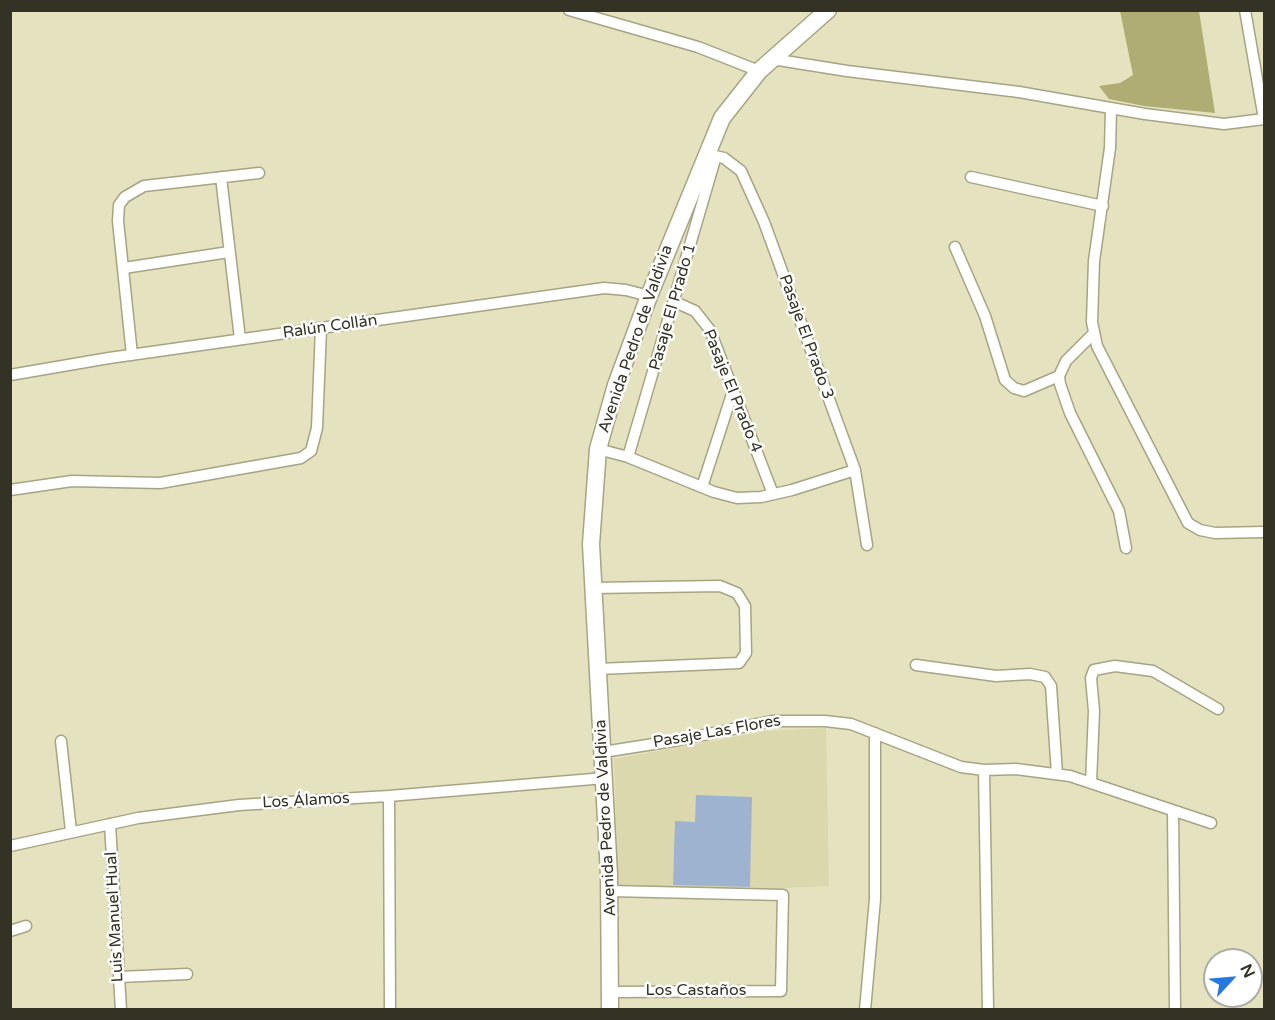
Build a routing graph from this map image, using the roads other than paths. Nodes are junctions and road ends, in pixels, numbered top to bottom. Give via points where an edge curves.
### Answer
1 (569, 10) edge
2 (828, 10) edge
3 (1245, 10) edge
4 (772, 59) junction
5 (759, 71) junction
6 (1112, 109) junction
7 (1264, 119) edge
8 (711, 155) junction
9 (259, 172) dead end
10 (221, 177) junction
11 (971, 177) dead end
12 (1103, 206) junction
13 (955, 247) dead end
14 (229, 252) junction
15 (124, 268) junction
16 (649, 296) junction
17 (675, 302) junction
18 (321, 328) junction
19 (1095, 333) junction
20 (240, 339) junction
21 (132, 355) junction
22 (10, 375) edge
23 (1059, 375) junction
24 (733, 391) junction
25 (598, 449) junction
26 (628, 457) junction
27 (855, 470) junction
28 (702, 487) junction
29 (10, 490) edge
30 (773, 494) junction
31 (1264, 532) edge
32 (867, 545) dead end
33 (1126, 548) dead end
34 (593, 588) junction
35 (916, 665) dead end
36 (598, 669) junction
37 (1218, 708) dead end
38 (875, 733) junction
39 (61, 741) dead end
40 (603, 752) junction
41 (984, 770) junction
42 (1057, 774) junction
43 (605, 778) junction
44 (1090, 783) junction
45 (389, 796) junction
46 (1173, 811) junction
47 (1211, 823) dead end
48 (110, 824) junction
49 (71, 831) junction
50 (10, 846) edge
51 (610, 891) junction
52 (26, 926) dead end
53 (10, 931) edge
54 (187, 974) dead end
55 (119, 977) junction
56 (611, 992) junction
57 (121, 1010) edge
58 (390, 1010) edge
59 (610, 1010) edge
60 (865, 1010) edge
61 (988, 1010) edge
62 (1175, 1010) edge

1 - 5 street via 698,46
2 - 4 main road, Avenida Pedro de Valdivia
3 - 7 street
4 - 5 main road, Avenida Pedro de Valdivia
4 - 6 street via 1019,92
5 - 8 main road, Avenida Pedro de Valdivia via 722,118
6 - 7 street via 1224,124
6 - 12 street
8 - 16 main road, Avenida Pedro de Valdivia
8 - 17 street, Pasaje El Prado 1
8 - 27 street, Pasaje El Prado 3 via 736,166 745,177
9 - 10 street
10 - 14 street
10 - 15 street via 144,186 124,197 118,221
11 - 12 street
12 - 19 street via 1094,261
13 - 23 street via 985,316 1005,380 1024,391
14 - 15 street
14 - 20 street
15 - 21 street
16 - 18 street, Ralún Collán via 604,288
16 - 25 main road, Avenida Pedro de Valdivia via 616,385
17 - 24 street, Pasaje El Prado 4 via 695,311 706,323
17 - 26 street, Pasaje El Prado 1
18 - 20 street, Ralún Collán
18 - 29 street via 317,428 310,451 301,458 160,483 72,481
19 - 23 street via 1066,361
19 - 31 street via 1097,346 1188,523 1215,533
20 - 21 street, Ralún Collán
21 - 22 street, Ralún Collán
23 - 33 street via 1070,413 1119,510
24 - 28 street
24 - 30 street, Pasaje El Prado 4
25 - 26 street
25 - 34 main road, Avenida Pedro de Valdivia via 591,522
26 - 28 street
27 - 30 street
27 - 32 street, Pasaje El Prado 3
28 - 30 street via 737,498
34 - 36 main road, Avenida Pedro de Valdivia
34 - 36 street via 720,586 737,593 745,606 746,652 742,661 732,665
35 - 42 street via 996,676 1045,677 1051,687
36 - 40 main road, Avenida Pedro de Valdivia
37 - 44 street via 1153,671 1115,666 1094,670
38 - 40 street, Pasaje Las Flores via 851,724 772,721
38 - 41 street, Pasaje Las Flores via 950,764
38 - 60 street via 875,899
39 - 49 street
40 - 43 main road, Avenida Pedro de Valdivia
41 - 42 street, Pasaje Las Flores
41 - 61 street
42 - 44 street, Pasaje Las Flores
43 - 45 street, Los Álamos
43 - 51 main road, Avenida Pedro de Valdivia
44 - 46 street, Pasaje Las Flores
45 - 48 street, Los Álamos via 239,805
45 - 58 street
46 - 47 street, Pasaje Las Flores
46 - 62 street
48 - 49 street, Los Álamos
48 - 55 street, Luis Manuel Hual
49 - 50 street, Los Álamos
51 - 56 main road, Avenida Pedro de Valdivia
51 - 56 street, Los Castaños via 783,895 781,991
52 - 53 street
54 - 55 street
55 - 57 street, Luis Manuel Hual
56 - 59 main road, Avenida Pedro de Valdivia

